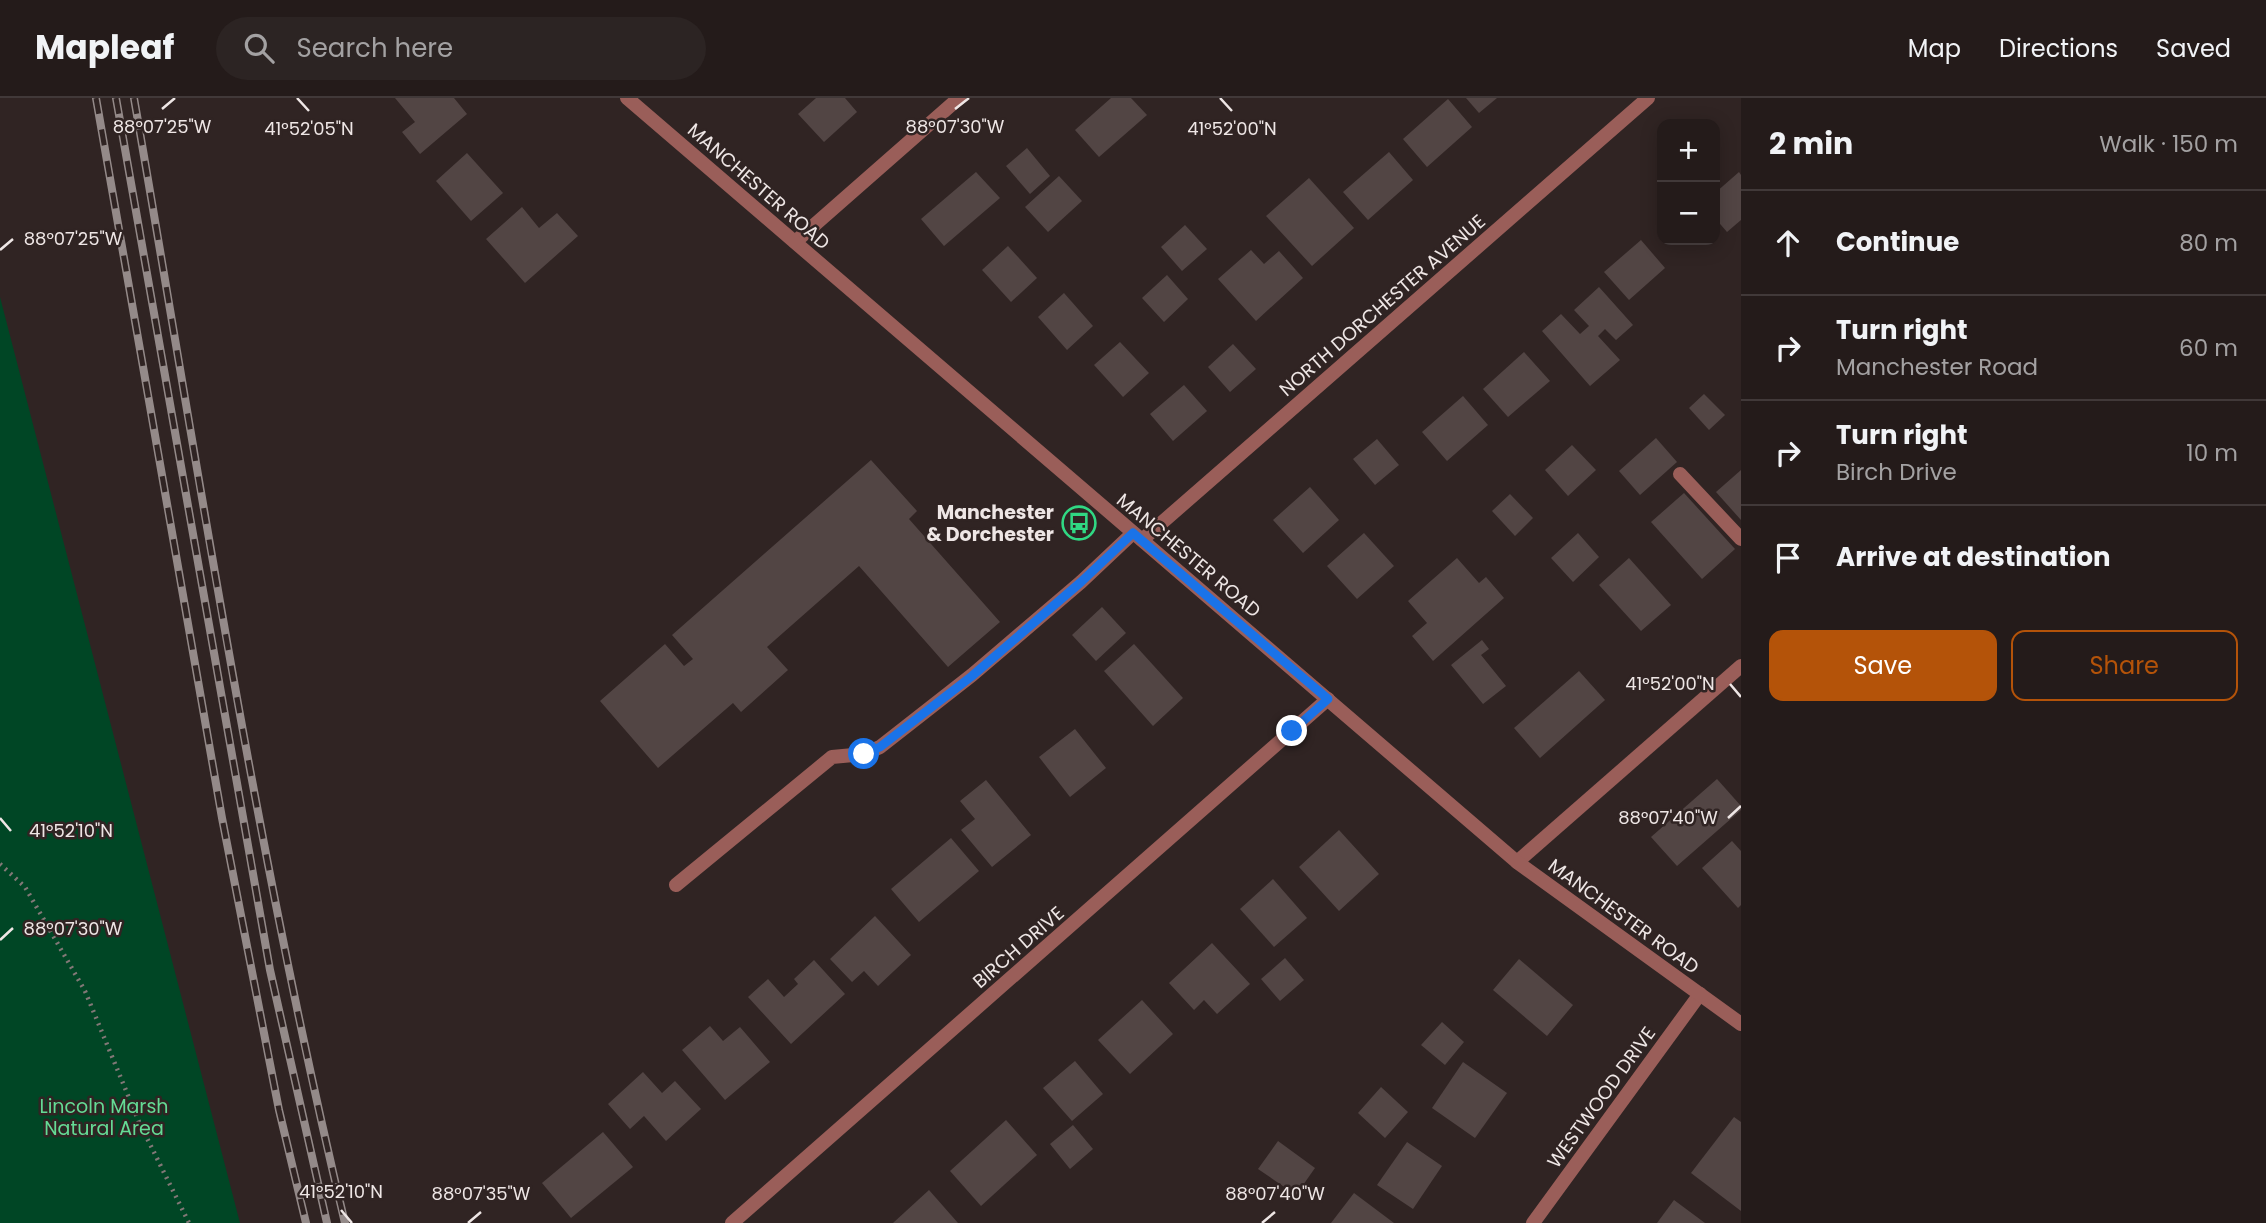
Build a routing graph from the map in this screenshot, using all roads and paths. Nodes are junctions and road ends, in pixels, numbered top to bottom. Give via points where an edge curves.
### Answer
1 (627, 98) edge
2 (959, 98) edge
3 (1648, 98) edge
4 (795, 242) junction
5 (1680, 474) dead end
6 (1137, 536) junction
7 (1741, 539) edge
8 (1741, 666) edge
9 (1328, 699) junction
10 (1517, 863) junction
11 (0, 864) edge
12 (676, 885) dead end
13 (1700, 994) junction
14 (1741, 1024) edge
15 (189, 1223) edge
16 (733, 1223) edge
17 (1533, 1223) edge

1 - 4 street, MANCHESTER ROAD
2 - 4 street
3 - 6 street, NORTH DORCHESTER AVENUE
4 - 6 street, MANCHESTER ROAD
5 - 7 street
6 - 9 street, MANCHESTER ROAD
6 - 12 street, NORTH DORCHESTER AVENUE via 972,676 880,747 864,754 832,757
8 - 10 street
9 - 10 street, MANCHESTER ROAD
9 - 16 street, BIRCH DRIVE
10 - 13 street, MANCHESTER ROAD
11 - 15 path via 25,887 85,991 139,1122
13 - 14 street, MANCHESTER ROAD
13 - 17 street, WESTWOOD DRIVE

